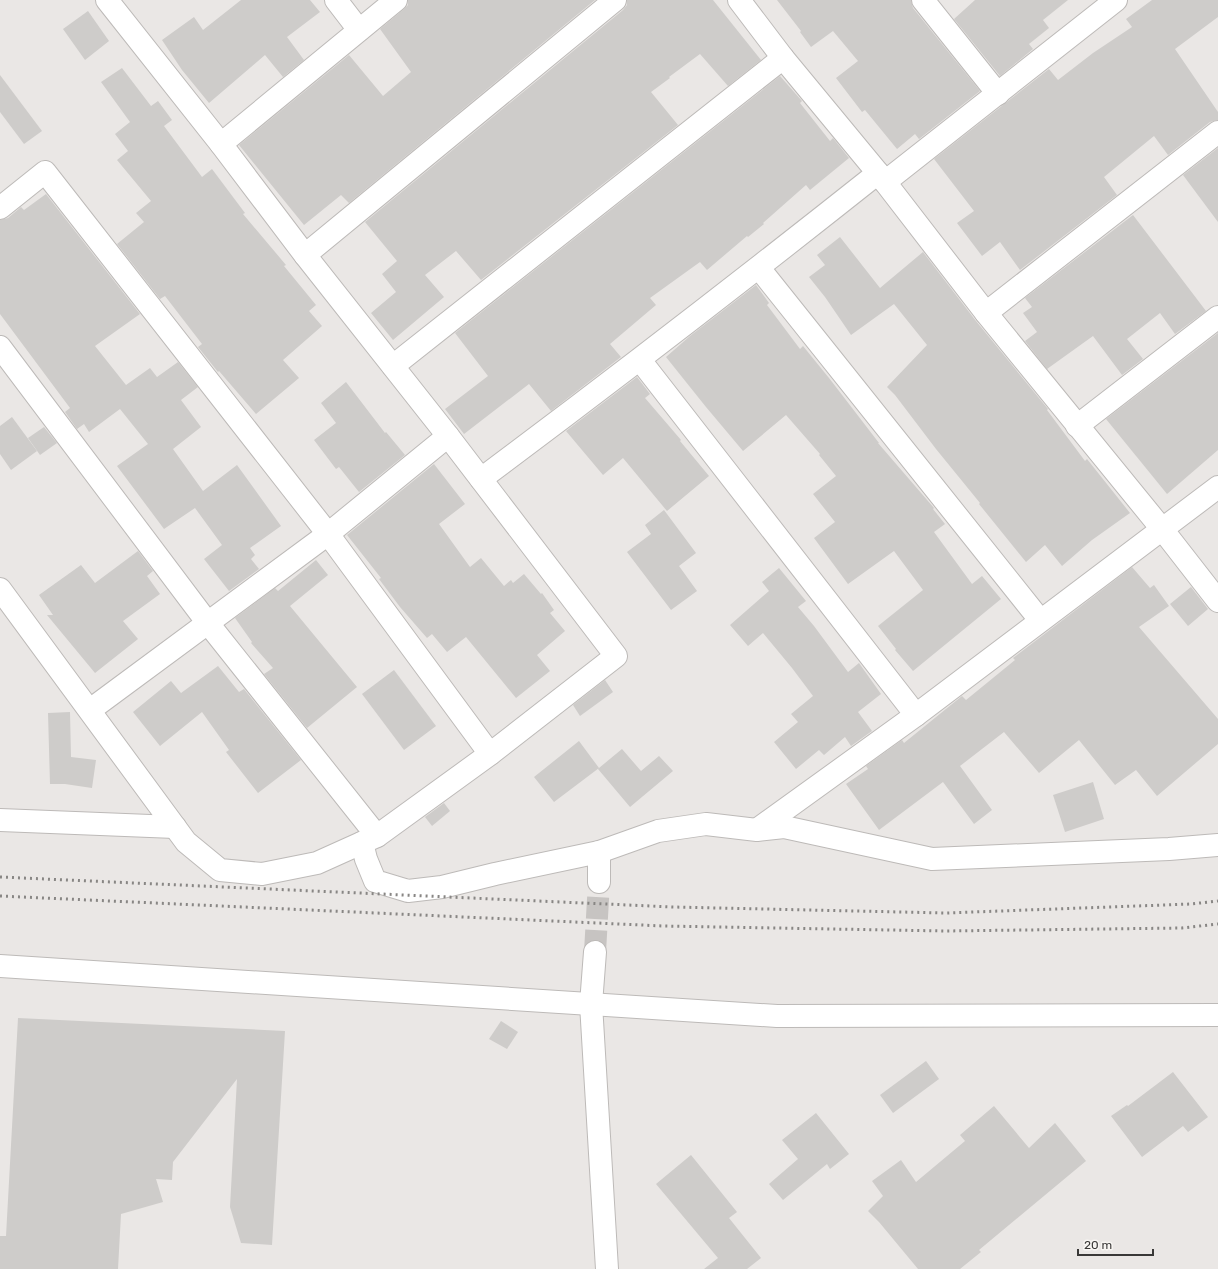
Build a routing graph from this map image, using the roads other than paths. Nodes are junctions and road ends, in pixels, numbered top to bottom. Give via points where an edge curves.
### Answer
1 (107, 0) edge
2 (336, 0) edge
3 (396, 0) edge
4 (615, 0) edge
5 (739, 0) edge
6 (923, 0) edge
7 (1114, 1) edge
8 (360, 30) junction
9 (783, 58) junction
10 (998, 94) junction
11 (1218, 132) edge
12 (221, 144) junction
13 (881, 178) junction
14 (0, 208) edge
15 (305, 255) junction
16 (759, 268) junction
17 (986, 313) junction
18 (1218, 317) edge
19 (0, 347) edge
20 (640, 360) junction
21 (393, 366) junction
22 (1077, 426) junction
23 (448, 436) junction
24 (481, 479) junction
25 (1218, 487) edge
26 (1162, 529) junction
27 (328, 534) junction
28 (0, 590) edge
29 (1218, 601) edge
30 (1040, 620) junction
31 (207, 622) junction
32 (90, 710) junction
33 (916, 715) junction
34 (490, 754) junction
35 (0, 820) edge
36 (175, 827) junction
37 (757, 830) junction
38 (370, 839) junction
39 (1218, 845) edge
40 (599, 852) junction
41 (599, 882) tunnel mouth
42 (595, 952) tunnel mouth
43 (0, 966) edge
44 (591, 1004) junction
45 (1218, 1015) edge
46 (607, 1269) edge

1 - 12 street
2 - 8 street
3 - 8 street
4 - 15 street
5 - 9 street
6 - 10 street
7 - 10 street
8 - 12 street
9 - 13 street
9 - 21 street
10 - 13 street
11 - 17 street
12 - 15 street
13 - 16 street
13 - 17 street
14 - 27 street via 45,172
15 - 21 street
16 - 20 street
16 - 30 street
17 - 22 street
18 - 22 street
19 - 31 street
20 - 24 street
20 - 33 street
21 - 23 street
22 - 26 street
23 - 24 street
23 - 27 street
24 - 34 street via 616,656
25 - 26 street
26 - 29 street
26 - 30 street
27 - 31 street
27 - 34 street
28 - 32 street
30 - 33 street
31 - 32 street
31 - 38 street
32 - 36 street
33 - 37 street
34 - 38 street
35 - 36 street
36 - 38 street via 186,842 220,870 262,874 317,863
37 - 39 street via 784,827 932,859
37 - 40 street via 706,824 658,831
38 - 40 street via 366,859 375,881 408,892 442,887
40 - 41 street
42 - 44 street
43 - 44 street
44 - 45 street via 777,1016
44 - 46 street

